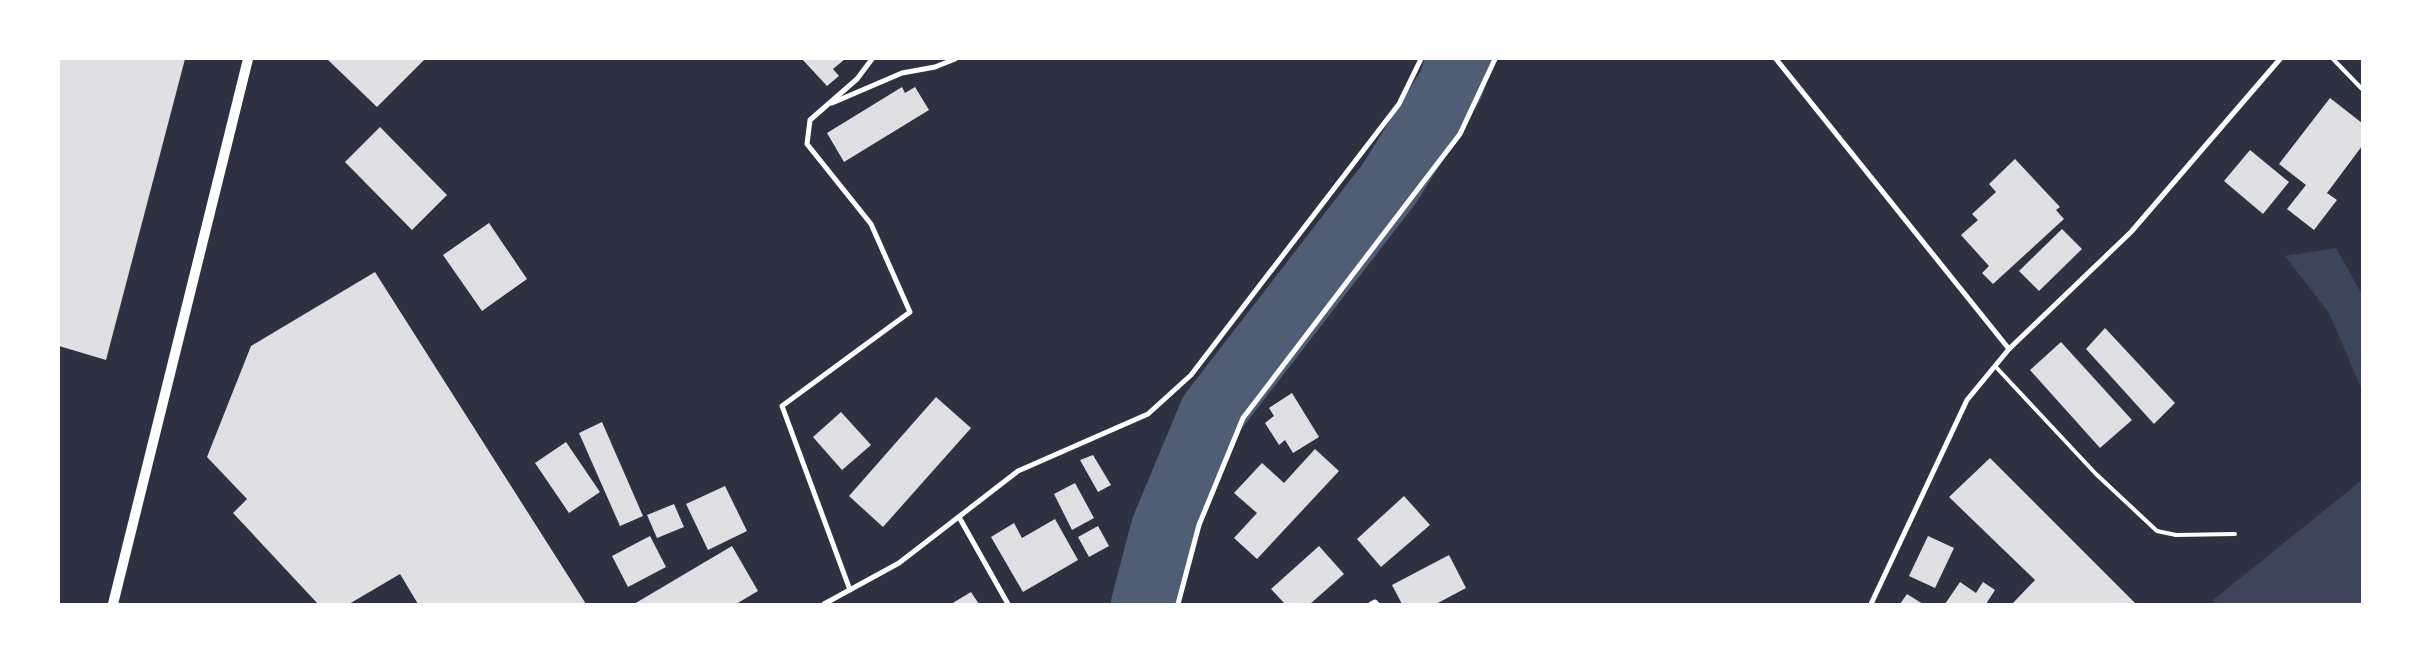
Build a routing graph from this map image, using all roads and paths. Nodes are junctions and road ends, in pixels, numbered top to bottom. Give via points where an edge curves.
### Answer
1 (248, 59) edge
2 (872, 59) edge
3 (955, 59) edge
4 (1421, 59) edge
5 (1495, 59) edge
6 (1776, 59) edge
7 (2280, 59) edge
8 (2333, 59) edge
9 (2362, 89) edge
10 (826, 106) junction
11 (2009, 349) junction
12 (1995, 366) junction
13 (959, 517) junction
14 (2235, 534) dead end
15 (850, 590) junction
16 (113, 604) edge
17 (824, 604) edge
18 (1008, 604) edge
19 (1178, 604) edge
20 (1371, 604) edge
21 (1377, 604) edge
22 (1871, 604) edge

1 - 16 main road
2 - 10 street via 857,79
3 - 10 street via 902,73
4 - 13 street via 1399,104 1191,375 1148,414 1018,471
5 - 19 street via 1460,134 1243,418 1199,525
6 - 11 street
7 - 11 street via 2131,232
8 - 9 lane
10 - 15 street via 810,120 807,144 872,224 910,312 782,406
11 - 12 street
12 - 14 lane via 2096,474 2158,532 2176,535
12 - 22 street via 1967,400
13 - 15 street via 898,564
13 - 18 street
15 - 17 street
20 - 21 street

